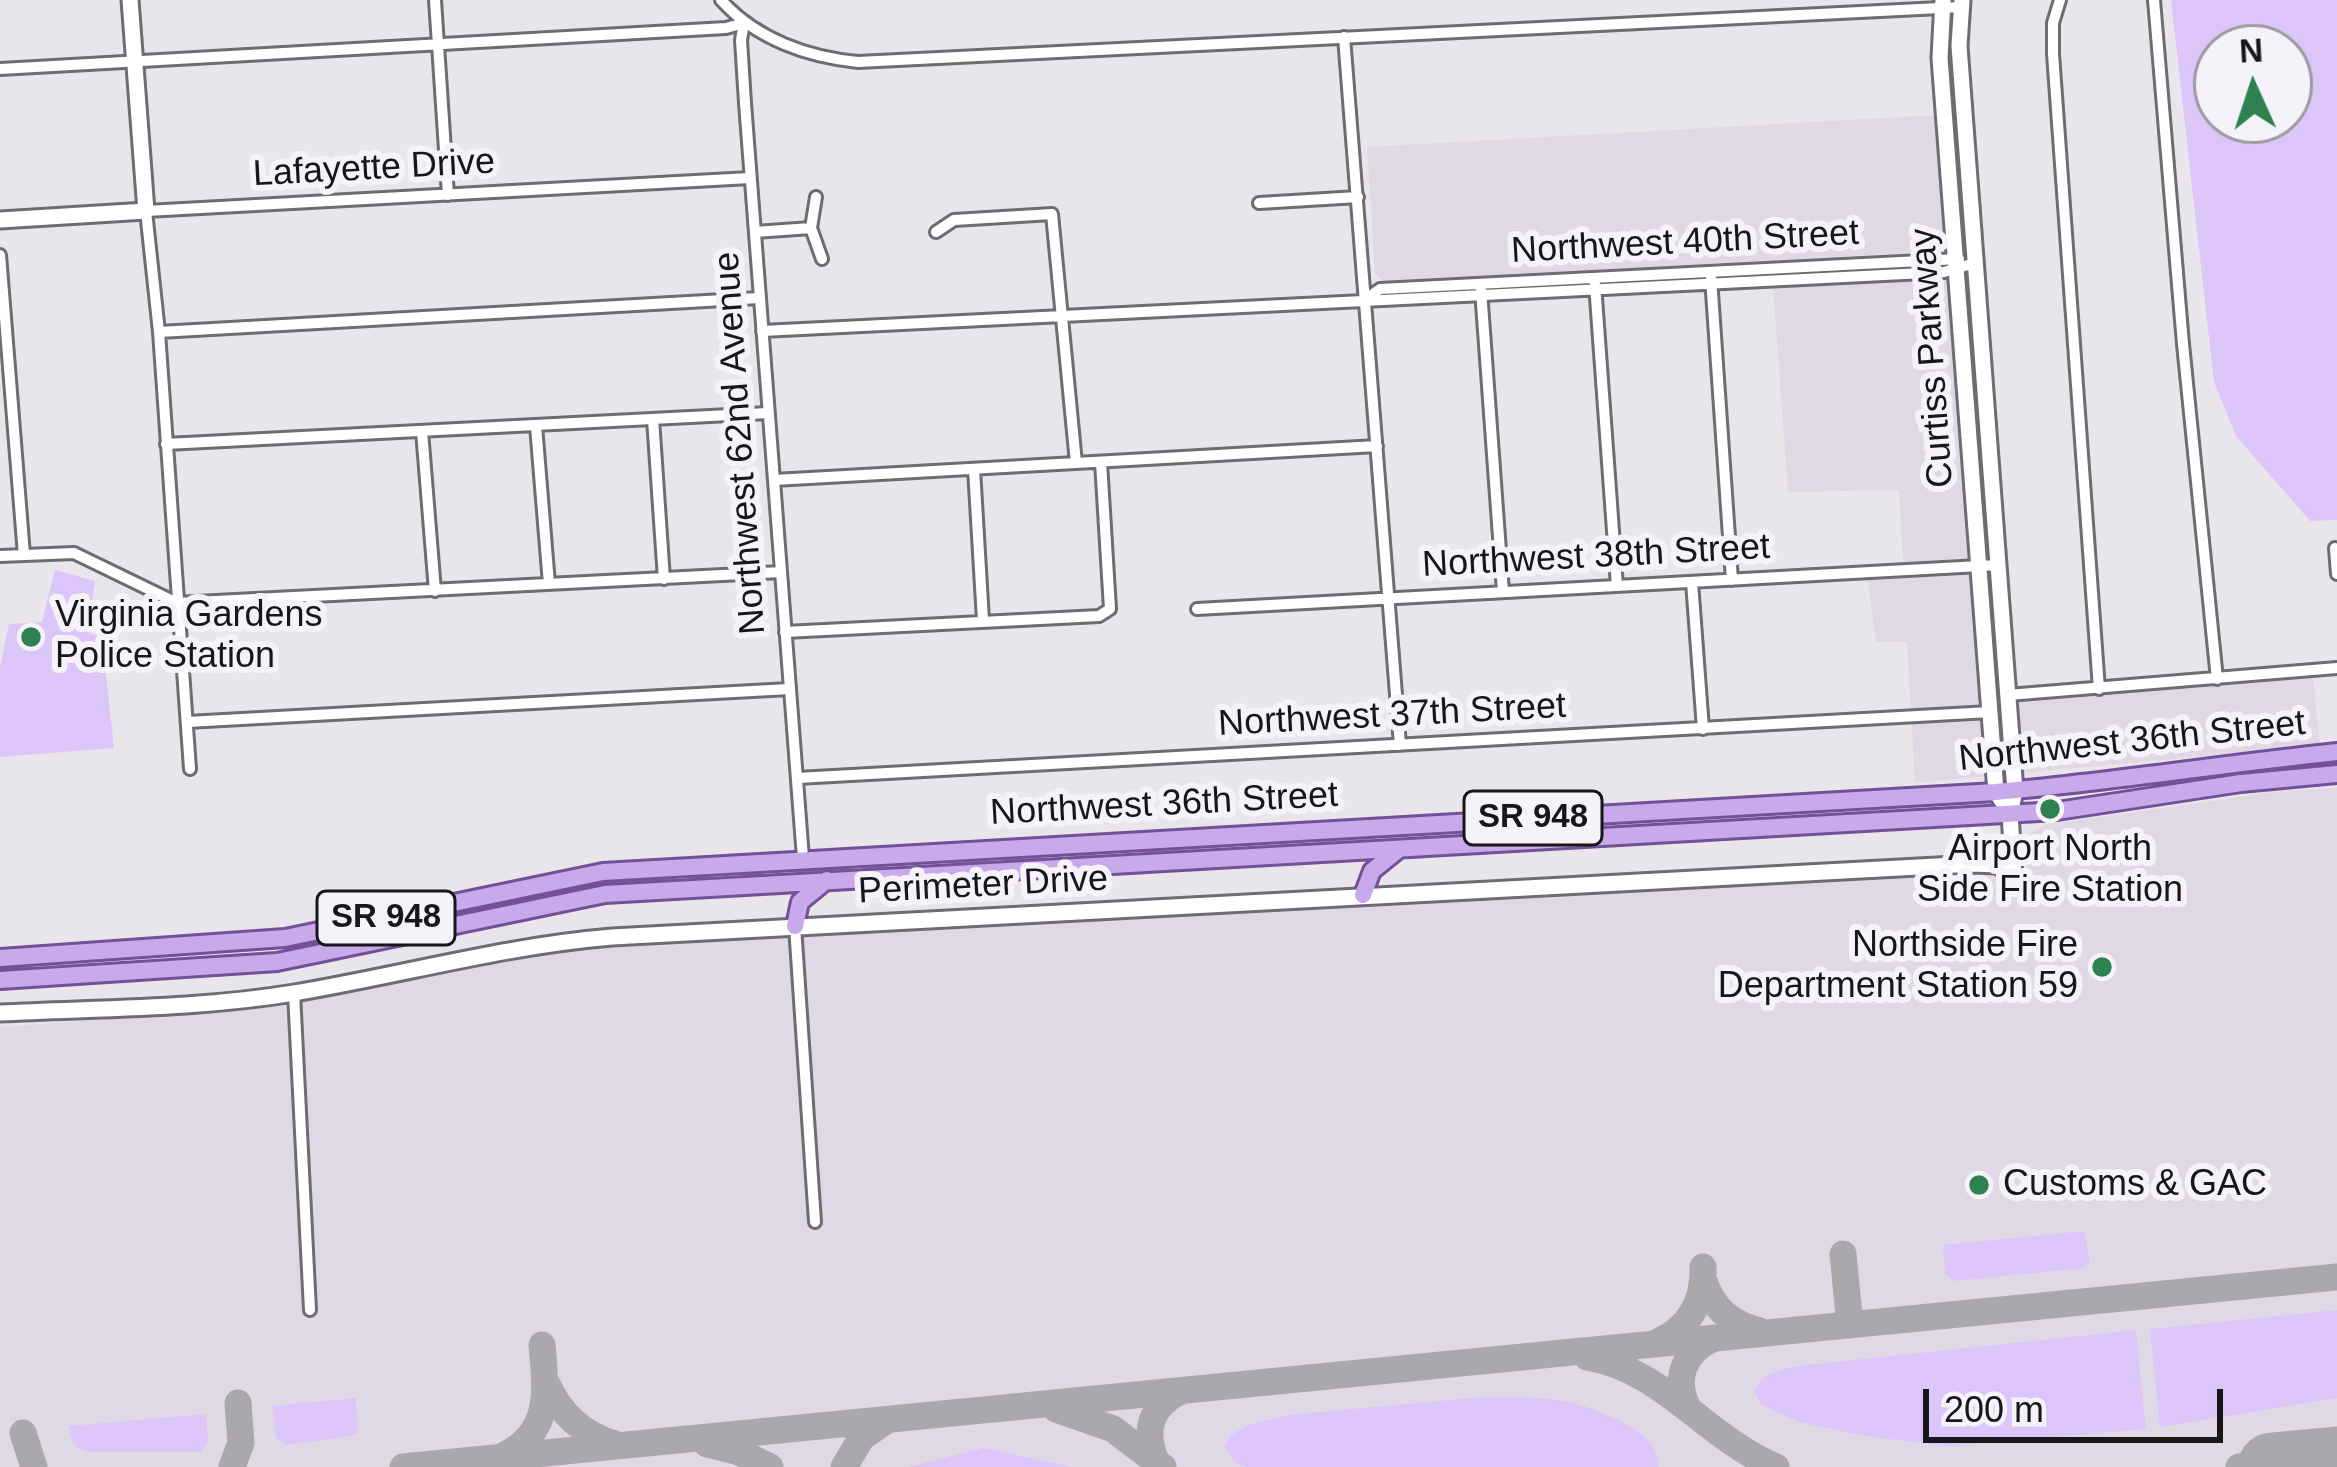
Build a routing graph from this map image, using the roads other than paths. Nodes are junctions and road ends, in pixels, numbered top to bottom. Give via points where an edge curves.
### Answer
1 (130, 0) edge
2 (435, 0) edge
3 (722, 0) edge
4 (2060, 0) edge
5 (2154, 0) edge
6 (1942, 3) edge
7 (1961, 4) edge
8 (744, 23) junction
9 (1344, 37) junction
10 (438, 46) junction
11 (135, 62) junction
12 (0, 69) edge
13 (751, 178) junction
14 (448, 195) junction
15 (816, 197) dead end
16 (1358, 197) junction
17 (1259, 203) dead end
18 (146, 212) junction
19 (0, 220) edge
20 (811, 228) junction
21 (755, 232) junction
22 (936, 232) dead end
23 (0, 255) edge
24 (822, 259) dead end
25 (1975, 263) junction
26 (1956, 264) junction
27 (1711, 278) junction
28 (1595, 284) junction
29 (1481, 291) junction
30 (759, 298) junction
31 (1366, 299) junction
32 (1061, 315) junction
33 (762, 331) junction
34 (159, 332) junction
35 (768, 413) junction
36 (653, 419) junction
37 (536, 426) junction
38 (422, 431) junction
39 (166, 444) junction
40 (1377, 446) junction
41 (1101, 462) junction
42 (1076, 463) junction
43 (974, 469) junction
44 (774, 480) junction
45 (2335, 548) edge
46 (24, 555) junction
47 (0, 556) edge
48 (1998, 565) junction
49 (1979, 566) junction
50 (781, 572) junction
51 (2337, 574) edge
52 (664, 579) junction
53 (1732, 580) junction
54 (1693, 582) junction
55 (549, 584) junction
56 (1617, 586) junction
57 (434, 591) junction
58 (1503, 592) junction
59 (1388, 598) junction
60 (177, 603) junction
61 (1197, 609) dead end
62 (983, 620) junction
63 (785, 632) junction
64 (2337, 668) edge
65 (2217, 680) junction
66 (789, 688) junction
67 (2099, 689) junction
68 (2008, 694) junction
69 (1990, 712) junction
70 (188, 722) junction
71 (1702, 729) junction
72 (1400, 746) junction
73 (2337, 752) edge
74 (190, 769) dead end
75 (2337, 774) edge
76 (797, 778) junction
77 (2006, 792) junction
78 (1709, 809) junction
79 (2010, 814) junction
80 (1551, 817) junction
81 (1357, 828) junction
82 (1727, 830) junction
83 (1622, 835) junction
84 (1524, 840) junction
85 (1107, 841) junction
86 (2012, 842) junction
87 (1393, 848) junction
88 (1332, 852) junction
89 (802, 858) junction
90 (1108, 863) junction
91 (1974, 864) junction
92 (560, 879) junction
93 (829, 879) junction
94 (760, 883) junction
95 (1363, 895) junction
96 (564, 900) junction
97 (795, 926) junction
98 (212, 946) junction
99 (0, 958) edge
100 (213, 968) junction
101 (0, 980) edge
102 (294, 993) junction
103 (0, 1013) edge
104 (814, 1222) dead end
105 (310, 1310) dead end

1 - 11 street
2 - 10 street
3 - 8 street
4 - 67 street via 2053,54
5 - 65 street
6 - 7 street
6 - 9 street
6 - 26 street, Curtiss Parkway
7 - 25 street, Curtiss Parkway
8 - 9 street via 805,52 858,62
8 - 10 street
8 - 13 street, Northwest 62nd Avenue
9 - 16 street
10 - 11 street
10 - 14 street
11 - 12 street
11 - 18 street
13 - 14 street, Lafayette Drive
13 - 21 street, Northwest 62nd Avenue
14 - 18 street, Lafayette Drive
15 - 20 street
16 - 17 street
16 - 31 street
18 - 19 street, Lafayette Drive
18 - 34 street
20 - 21 street
20 - 24 street
21 - 30 street, Northwest 62nd Avenue
22 - 32 street via 954,220 1052,214
23 - 46 street
25 - 26 street, Northwest 40th Street
25 - 48 street, Curtiss Parkway
26 - 27 street, Northwest 40th Street
26 - 49 street, Curtiss Parkway
27 - 28 street, Northwest 40th Street
27 - 53 street
28 - 29 street, Northwest 40th Street
28 - 56 street
29 - 31 street, Northwest 40th Street
29 - 58 street
30 - 33 street, Northwest 62nd Avenue
30 - 34 street
31 - 32 street, Northwest 40th Street
31 - 40 street
32 - 33 street, Northwest 40th Street
32 - 42 street
33 - 35 street, Northwest 62nd Avenue
34 - 39 street
35 - 36 street
35 - 44 street, Northwest 62nd Avenue
36 - 37 street
36 - 52 street
37 - 38 street
37 - 55 street
38 - 39 street
38 - 57 street
39 - 60 street
40 - 41 street
40 - 59 street
41 - 42 street
41 - 62 street via 1110,609 1099,616
42 - 43 street
43 - 44 street
43 - 62 street
44 - 50 street, Northwest 62nd Avenue
45 - 51 street
46 - 47 street
46 - 60 street via 74,553
48 - 49 street, Northwest 38th Street
48 - 68 street, Curtiss Parkway
49 - 53 street, Northwest 38th Street
49 - 69 street, Curtiss Parkway
50 - 52 street
50 - 63 street, Northwest 62nd Avenue
52 - 55 street
53 - 54 street, Northwest 38th Street
54 - 56 street, Northwest 38th Street
54 - 71 street
55 - 57 street
56 - 58 street, Northwest 38th Street
57 - 60 street
58 - 59 street, Northwest 38th Street
59 - 61 street, Northwest 38th Street
59 - 72 street
60 - 70 street
62 - 63 street
63 - 66 street, Northwest 62nd Avenue
64 - 65 street
65 - 67 street
66 - 70 street
66 - 76 street, Northwest 62nd Avenue
67 - 68 street
68 - 77 street, Curtiss Parkway
69 - 71 street, Northwest 37th Street
69 - 77 street, Curtiss Parkway
70 - 74 street
71 - 72 street, Northwest 37th Street
72 - 76 street, Northwest 37th Street
73 - 77 main road, Northwest 36th Street / SR 948
75 - 79 main road, Northwest 36th Street / SR 948
76 - 89 street, Northwest 62nd Avenue
77 - 78 main road, Northwest 36th Street / SR 948
77 - 79 street
78 - 80 main road, Northwest 36th Street / SR 948
78 - 82 main road
78 - 83 main road
79 - 82 main road, Northwest 36th Street / SR 948
79 - 86 street
80 - 81 main road, Northwest 36th Street / SR 948
80 - 84 main road
81 - 85 main road, Northwest 36th Street / SR 948
81 - 87 main road
81 - 88 main road
82 - 83 main road, Northwest 36th Street / SR 948
83 - 84 main road, Northwest 36th Street / SR 948
84 - 87 main road, Northwest 36th Street / SR 948
85 - 89 main road, Northwest 36th Street / SR 948
85 - 90 main road
86 - 91 street, Perimeter Drive
86 - 91 street, Perimeter Drive via 2014,876
87 - 88 main road, Northwest 36th Street / SR 948
87 - 95 main road
88 - 90 main road, Northwest 36th Street / SR 948
89 - 92 main road, Northwest 36th Street / SR 948
90 - 93 main road, Northwest 36th Street / SR 948
91 - 95 street, Perimeter Drive
92 - 96 main road
92 - 98 main road, Northwest 36th Street / SR 948 via 335,929
93 - 94 main road, Northwest 36th Street / SR 948
93 - 97 main road via 800,902
94 - 96 main road, Northwest 36th Street / SR 948
94 - 97 main road via 784,899
95 - 97 street, Perimeter Drive
96 - 100 main road, Northwest 36th Street / SR 948 via 305,958
97 - 102 street, Perimeter Drive via 549,943
97 - 104 street
98 - 99 main road, Northwest 36th Street / SR 948
98 - 100 main road
100 - 101 main road, Northwest 36th Street / SR 948
102 - 103 street, Perimeter Drive
102 - 105 street

